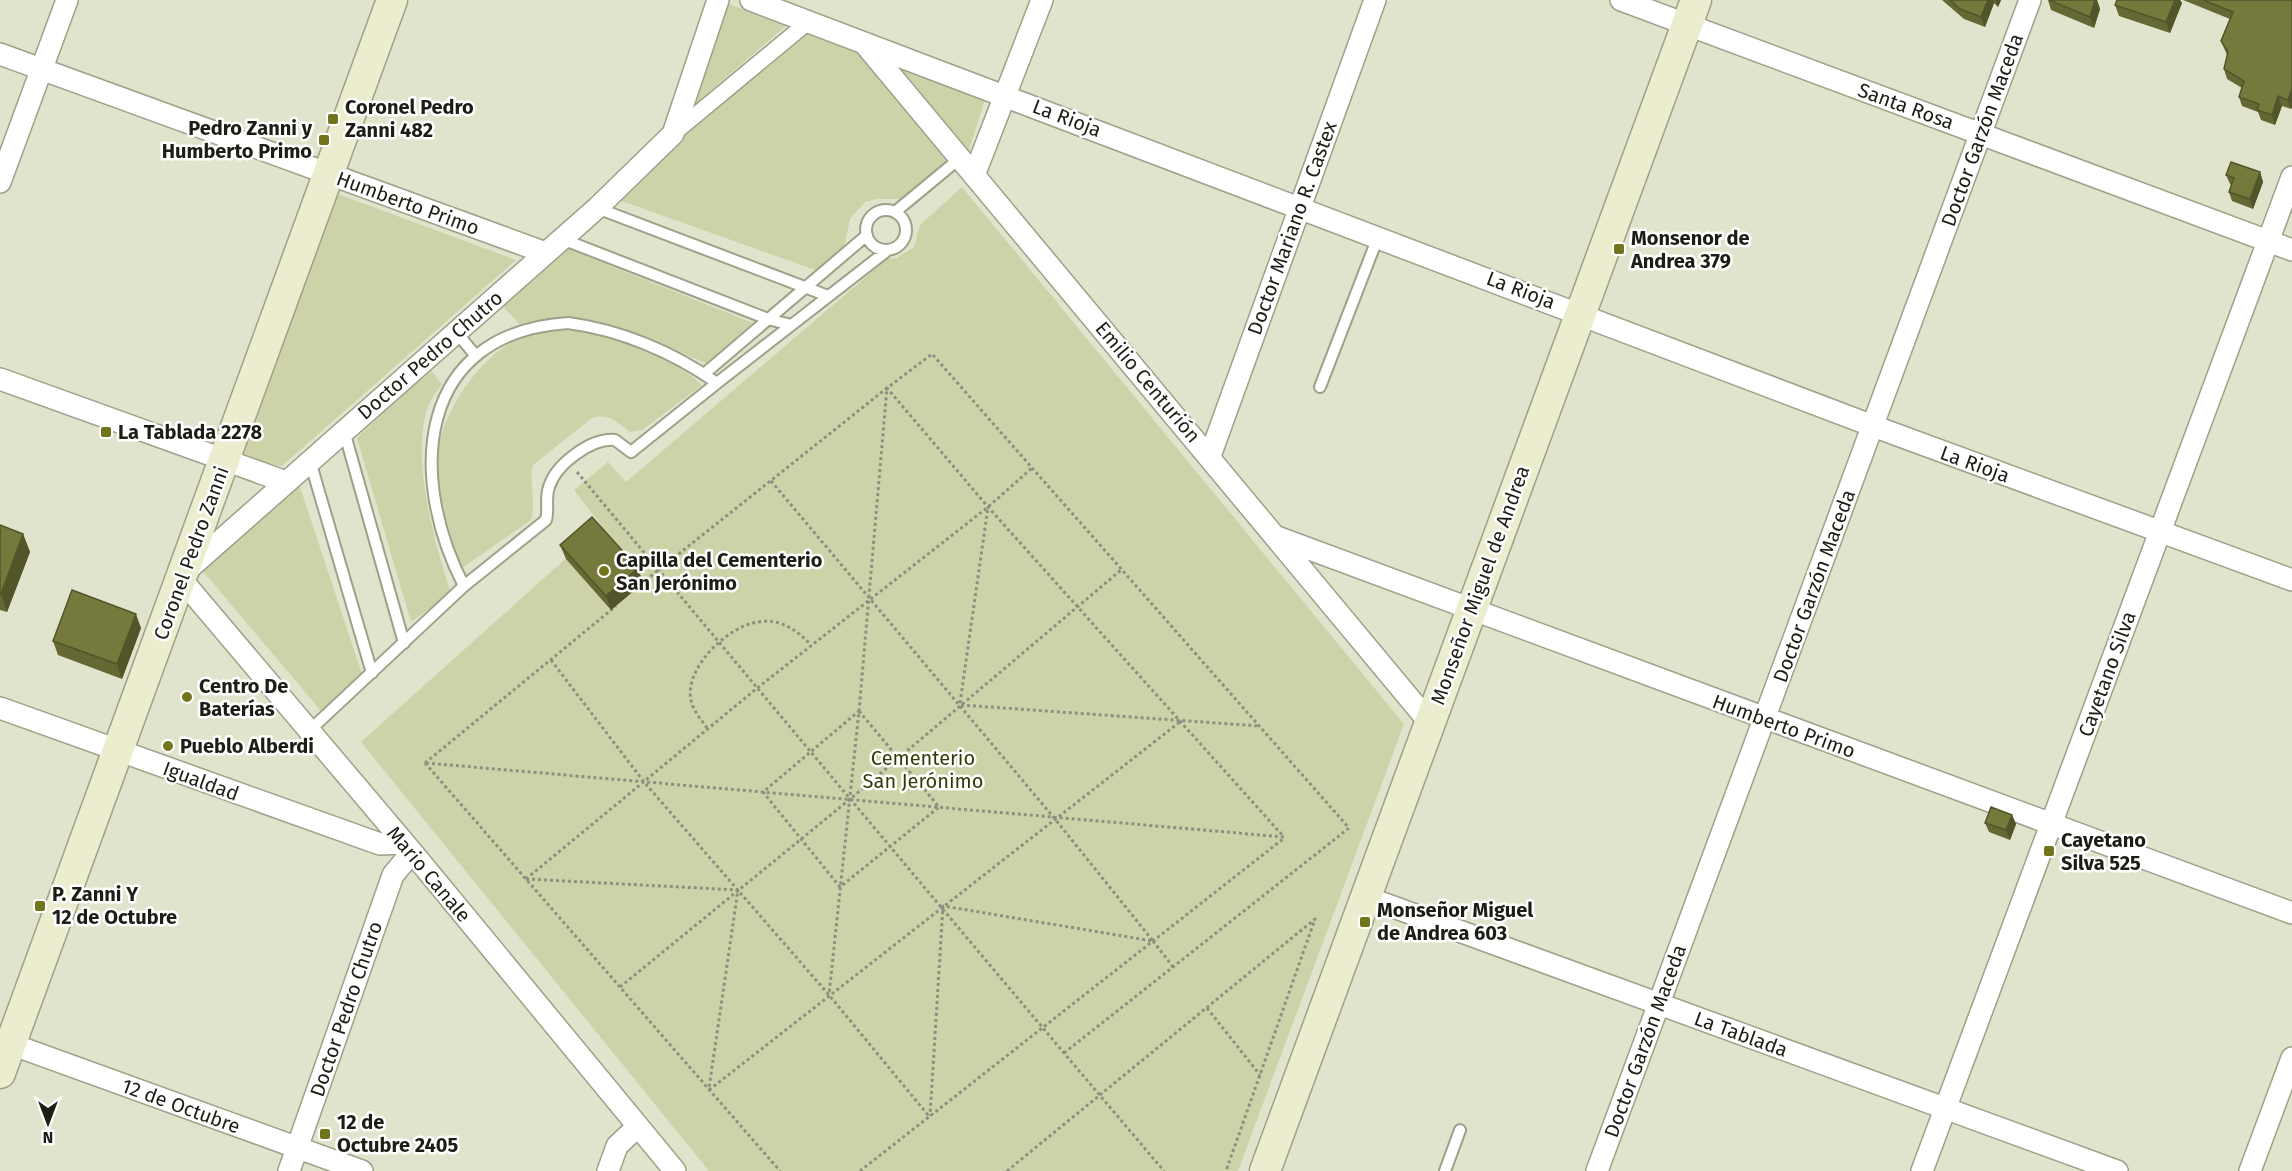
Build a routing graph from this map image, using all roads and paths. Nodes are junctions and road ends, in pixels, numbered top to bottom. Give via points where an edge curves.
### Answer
1 (67, 0) edge
2 (392, 0) edge
3 (718, 0) edge
4 (751, 0) edge
5 (1042, 0) edge
6 (1375, 0) edge
7 (1621, 0) edge
8 (2030, 0) edge
9 (1692, 12) edge
10 (808, 22) junction
11 (864, 42) junction
12 (0, 54) edge
13 (42, 69) junction
14 (1005, 95) junction
15 (673, 134) junction
16 (1981, 134) junction
17 (959, 159) junction
18 (975, 173) junction
19 (330, 174) junction
20 (2292, 177) edge
21 (0, 182) edge
22 (1300, 207) junction
23 (597, 208) junction
24 (895, 212) junction
25 (867, 236) junction
26 (1378, 236) junction
27 (2268, 241) junction
28 (554, 246) junction
29 (888, 250) junction
30 (2292, 250) edge
31 (804, 288) junction
32 (828, 296) junction
33 (1581, 313) junction
34 (768, 319) junction
35 (791, 325) junction
36 (456, 332) junction
37 (476, 356) junction
38 (704, 374) junction
39 (0, 379) edge
40 (717, 383) junction
41 (1320, 387) dead end
42 (886, 388) junction
43 (1873, 426) junction
44 (344, 431) junction
45 (1210, 456) junction
46 (225, 459) junction
47 (310, 461) junction
48 (569, 462) junction
49 (1032, 468) junction
50 (771, 480) junction
51 (286, 482) junction
52 (988, 507) junction
53 (2160, 531) junction
54 (1277, 537) junction
55 (1121, 569) junction
56 (658, 570) junction
57 (183, 576) junction
58 (2292, 580) edge
59 (464, 586) junction
60 (635, 590) dead end
61 (869, 599) junction
62 (619, 603) dead end
63 (1077, 605) junction
64 (1471, 611) junction
65 (404, 643) junction
66 (719, 644) junction
67 (811, 645) junction
68 (551, 660) junction
69 (372, 673) junction
70 (756, 689) junction
71 (959, 705) junction
72 (0, 708) edge
73 (859, 711) junction
74 (1764, 719) junction
75 (1181, 720) junction
76 (1430, 723) junction
77 (1259, 726) junction
78 (707, 728) junction
79 (309, 730) junction
80 (118, 752) junction
81 (809, 753) junction
82 (898, 757) junction
83 (425, 763) junction
84 (644, 782) junction
85 (764, 792) junction
86 (849, 800) junction
87 (939, 807) junction
88 (1055, 819) junction
89 (2051, 824) junction
90 (1284, 837) junction
91 (800, 838) junction
92 (892, 845) junction
93 (408, 848) junction
94 (526, 879) junction
95 (840, 887) junction
96 (738, 890) junction
97 (1366, 897) junction
98 (943, 906) junction
99 (2292, 913) edge
100 (1153, 941) junction
101 (1173, 967) junction
102 (620, 987) junction
103 (829, 995) junction
104 (1659, 1004) junction
105 (1207, 1008) junction
106 (1043, 1027) junction
107 (5, 1042) edge
108 (1064, 1053) junction
109 (2292, 1058) edge
110 (0, 1073) edge
111 (1260, 1075) junction
112 (709, 1090) junction
113 (1100, 1096) junction
114 (1945, 1108) junction
115 (930, 1116) junction
116 (637, 1127) junction
117 (1460, 1130) dead end
118 (297, 1149) junction
119 (289, 1171) edge
120 (362, 1171) edge
121 (608, 1171) edge
122 (675, 1171) edge
123 (780, 1171) edge
124 (860, 1171) edge
125 (1007, 1171) edge
126 (1164, 1171) edge
127 (1226, 1171) edge
128 (1265, 1171) edge
129 (1445, 1171) edge
130 (1598, 1171) edge
131 (1922, 1171) edge
132 (2117, 1171) edge
133 (2250, 1171) edge

1 - 13 street
2 - 19 main road, Coronel Pedro Zanni
3 - 15 street, Doctor Pedro Chutro
4 - 10 street, La Rioja
5 - 14 street
6 - 22 street, Doctor Mariano R. Castex
7 - 9 street, Santa Rosa
8 - 16 street, Doctor Garzón Maceda
9 - 16 street, Santa Rosa
9 - 33 main road, Monseñor Miguel de Andrea
10 - 11 street, La Rioja
10 - 15 street, Doctor Pedro Chutro
11 - 14 street, La Rioja
11 - 17 street, Emilio Centurión
12 - 13 street, Humberto Primo
13 - 19 street, Humberto Primo
13 - 21 street
14 - 18 street
14 - 22 street, La Rioja
15 - 23 street, Doctor Pedro Chutro
16 - 27 street, Santa Rosa
16 - 43 street, Doctor Garzón Maceda
17 - 18 street, Emilio Centurión
17 - 24 lane
18 - 45 street, Emilio Centurión
19 - 28 street, Humberto Primo
19 - 46 main road, Coronel Pedro Zanni
20 - 27 street, Cayetano Silva
22 - 26 street, La Rioja
22 - 45 street, Doctor Mariano R. Castex
23 - 28 street, Doctor Pedro Chutro
23 - 31 lane
24 - 25 lane via 876,213 867,222
24 - 29 lane via 904,221 906,233 900,245
25 - 29 lane via 875,246
25 - 31 lane
26 - 33 street, La Rioja
26 - 41 lane
27 - 30 street, Santa Rosa
27 - 53 street, Cayetano Silva
28 - 34 lane
28 - 36 street, Doctor Pedro Chutro
29 - 32 lane
31 - 32 lane
31 - 34 lane
32 - 35 lane
33 - 43 street, La Rioja
33 - 64 main road, Monseñor Miguel de Andrea
34 - 35 lane
34 - 38 lane
35 - 40 lane
36 - 37 lane
36 - 44 street, Doctor Pedro Chutro
37 - 38 lane via 515,332 568,323 594,326 638,341
37 - 59 lane via 453,382 440,406 431,458 436,511
38 - 40 lane
39 - 46 street
40 - 48 lane via 631,452 615,440 604,439 593,442
42 - 49 path via 932,354
42 - 50 path
42 - 52 path
42 - 61 path
43 - 53 street, La Rioja
43 - 74 street, Doctor Garzón Maceda
44 - 47 street, Doctor Pedro Chutro
44 - 65 lane
45 - 54 street, Emilio Centurión
46 - 51 street
46 - 57 main road, Coronel Pedro Zanni
47 - 51 street, Doctor Pedro Chutro
47 - 69 lane
48 - 56 path
48 - 59 lane via 549,487 546,520
49 - 52 path
49 - 55 path
50 - 56 path
50 - 61 path
51 - 57 street, Doctor Pedro Chutro
52 - 61 path
52 - 63 path
52 - 71 path
53 - 58 street, La Rioja
53 - 89 street, Cayetano Silva
54 - 64 street, Humberto Primo
54 - 76 street, Emilio Centurión
55 - 63 path
55 - 77 path
56 - 60 path
56 - 66 path
57 - 79 street, Mario Canale
57 - 80 main road, Coronel Pedro Zanni
59 - 65 lane
61 - 67 path
61 - 71 path
61 - 73 path
62 - 68 path
63 - 71 path
63 - 75 path
64 - 74 street, Humberto Primo
64 - 76 main road, Monseñor Miguel de Andrea
65 - 69 lane
66 - 67 path via 745,625 759,621 788,626
66 - 70 path
66 - 78 path via 702,661 692,680 694,710
67 - 70 path
68 - 83 path
68 - 84 path
69 - 79 lane
70 - 78 path
70 - 81 path
71 - 75 path
71 - 82 path
71 - 88 path
72 - 80 street, Igualdad
73 - 81 path
73 - 82 path
73 - 86 path
74 - 89 street, Humberto Primo
74 - 104 street, Doctor Garzón Maceda
75 - 77 path
75 - 88 path
75 - 90 path
76 - 97 main road, Monseñor Miguel de Andrea
77 - 101 path via 1349,828
78 - 84 path
79 - 93 street, Mario Canale
80 - 93 street, Igualdad via 380,844
80 - 107 main road, Coronel Pedro Zanni
81 - 85 path
81 - 86 path
82 - 86 path
82 - 87 path
83 - 84 path
83 - 94 path
84 - 85 path
84 - 94 path
84 - 96 path
85 - 86 path
85 - 91 path
86 - 87 path
86 - 91 path
86 - 92 path
86 - 95 path
87 - 88 path
87 - 92 path
88 - 90 path
88 - 98 path
88 - 100 path
89 - 99 street, Humberto Primo
89 - 114 street, Cayetano Silva
90 - 100 path
91 - 95 path
91 - 96 path
92 - 95 path
92 - 98 path
93 - 116 street, Mario Canale
93 - 118 street, Doctor Pedro Chutro via 393,875
94 - 96 path
94 - 102 path
95 - 103 path
96 - 102 path
96 - 103 path
96 - 112 path
97 - 104 street, La Tablada
97 - 128 main road, Monseñor Miguel de Andrea
98 - 100 path
98 - 103 path
98 - 106 path
98 - 115 path
100 - 101 path
100 - 106 path
101 - 108 path
102 - 112 path
103 - 112 path
103 - 115 path
104 - 114 street, La Tablada
104 - 130 street, Doctor Garzón Maceda
105 - 111 path
105 - 111 path via 1315,919
105 - 113 path
106 - 108 path
106 - 115 path
107 - 110 main road, Coronel Pedro Zanni
107 - 118 street, 12 de Octubre
108 - 113 path
109 - 133 street
111 - 127 path
112 - 123 path
113 - 125 path
113 - 126 path
114 - 131 street, Cayetano Silva
114 - 132 street, La Tablada
115 - 124 path
116 - 121 street via 617,1146
116 - 122 street, Mario Canale
117 - 129 lane
118 - 119 street, Doctor Pedro Chutro
118 - 120 street, 12 de Octubre

